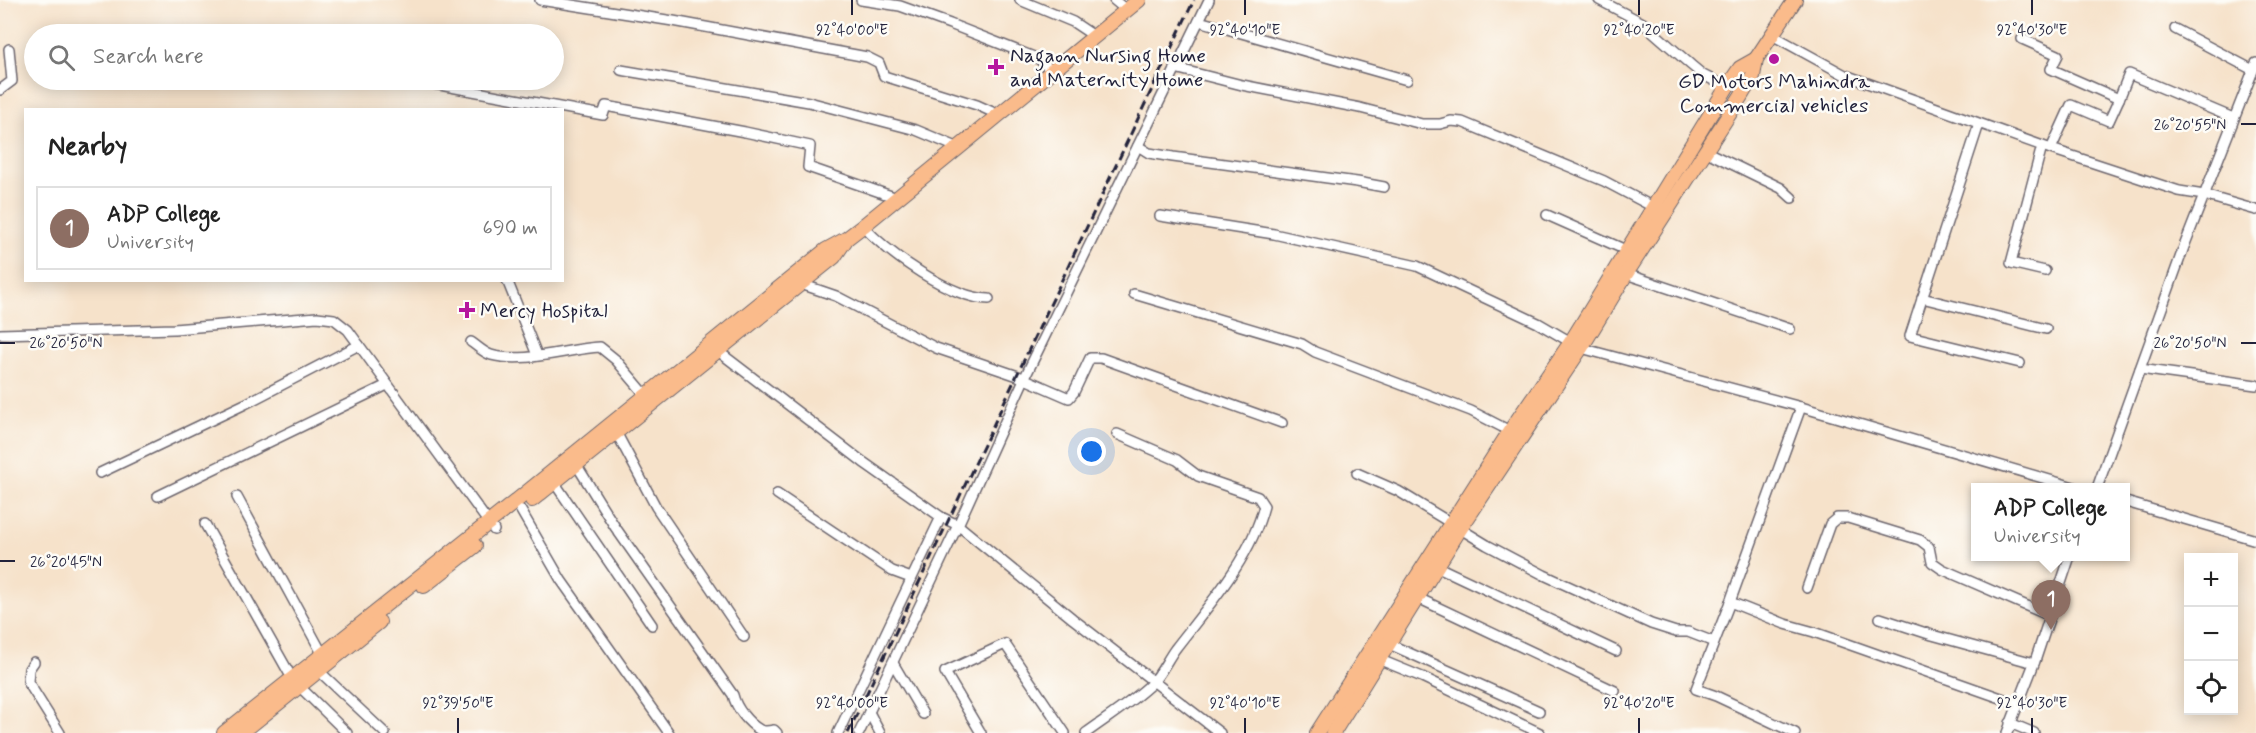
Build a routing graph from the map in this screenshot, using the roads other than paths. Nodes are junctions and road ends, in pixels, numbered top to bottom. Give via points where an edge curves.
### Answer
1 (540, 0) edge
2 (861, 0) edge
3 (1020, 0) edge
4 (1114, 0) edge
5 (1139, 0) edge
6 (1209, 0) edge
7 (1599, 0) edge
8 (1795, 0) edge
9 (1126, 10) junction
10 (1199, 21) junction
11 (2175, 29) dead end
12 (1772, 35) junction
13 (1094, 36) junction
14 (2022, 39) dead end
15 (9, 50) dead end
16 (1756, 59) junction
17 (2255, 66) edge
18 (1175, 68) junction
19 (621, 70) dead end
20 (1052, 71) junction
21 (1407, 80) dead end
22 (2251, 86) edge
23 (1727, 87) junction
24 (0, 90) edge
25 (467, 90) edge
26 (2119, 99) junction
27 (999, 115) junction
28 (2234, 118) junction
29 (1979, 124) junction
30 (1138, 146) junction
31 (959, 148) junction
32 (2047, 148) junction
33 (1705, 151) junction
34 (1384, 187) dead end
35 (2204, 195) junction
36 (897, 198) junction
37 (1792, 198) dead end
38 (1652, 206) junction
39 (2256, 210) edge
40 (1665, 213) junction
41 (1547, 215) dead end
42 (1160, 216) dead end
43 (863, 226) junction
44 (846, 239) junction
45 (1628, 251) junction
46 (2045, 271) dead end
47 (1626, 274) junction
48 (508, 282) edge
49 (801, 284) junction
50 (1134, 294) dead end
51 (1922, 297) junction
52 (989, 299) dead end
53 (1790, 329) dead end
54 (2046, 329) dead end
55 (0, 334) edge
56 (471, 342) dead end
57 (359, 345) junction
58 (1576, 345) junction
59 (712, 347) junction
60 (537, 355) junction
61 (2020, 363) dead end
62 (2140, 369) junction
63 (1024, 379) junction
64 (387, 385) junction
65 (2256, 385) edge
66 (649, 399) junction
67 (1801, 407) junction
68 (1282, 423) dead end
69 (1510, 431) junction
70 (616, 432) junction
71 (1117, 434) dead end
72 (576, 464) junction
73 (1357, 472) dead end
74 (100, 473) dead end
75 (554, 482) junction
76 (2060, 483) edge
77 (2099, 483) edge
78 (777, 494) dead end
79 (158, 496) dead end
80 (237, 497) dead end
81 (2130, 503) edge
82 (520, 509) junction
83 (941, 517) junction
84 (205, 524) dead end
85 (958, 525) junction
86 (1456, 526) junction
87 (491, 527) junction
88 (2256, 540) edge
89 (2068, 561) edge
90 (1438, 567) junction
91 (911, 578) junction
92 (1807, 588) dead end
93 (1418, 598) junction
94 (1730, 602) junction
95 (2050, 616) junction
96 (1880, 618) dead end
97 (652, 625) dead end
98 (744, 637) dead end
99 (1714, 642) junction
100 (1389, 644) junction
101 (1616, 651) dead end
102 (323, 655) junction
103 (1378, 659) junction
104 (34, 662) dead end
105 (893, 663) junction
106 (2034, 663) junction
107 (319, 672) junction
108 (1154, 681) junction
109 (296, 683) junction
110 (1615, 691) dead end
111 (2018, 704) junction
112 (1539, 711) dead end
113 (869, 712) junction
114 (923, 714) dead end
115 (2010, 723) junction
116 (1336, 732) edge
117 (60, 733) edge
118 (224, 733) edge
119 (241, 733) edge
120 (347, 733) edge
121 (385, 733) edge
122 (669, 733) edge
123 (777, 733) edge
124 (838, 733) edge
125 (859, 733) edge
126 (880, 733) edge
127 (981, 733) edge
128 (1065, 733) edge
129 (1086, 733) edge
130 (1220, 733) edge
131 (1317, 733) edge
132 (1540, 733) edge
133 (1795, 733) edge
134 (2007, 733) edge
135 (2034, 733) edge

1 - 27 street via 867,57 879,63 884,76
2 - 20 street via 900,6 950,24 1040,59
3 - 13 street via 1073,22
4 - 9 street
5 - 9 main road
6 - 10 street
7 - 23 street via 1643,23 1704,75
8 - 12 main road
9 - 13 main road
10 - 18 street
10 - 21 street
11 - 17 street
12 - 16 main road
12 - 29 street via 1845,75
13 - 20 main road
14 - 26 street via 2058,55 2051,69
15 - 24 street via 12,81
16 - 23 main road via 1740,68
16 - 33 main road via 1753,76
17 - 22 street
18 - 30 street
18 - 38 street via 1422,124 1462,122
19 - 31 street via 810,102 916,130
20 - 27 main road
22 - 28 street
23 - 38 main road
25 - 36 street via 603,115 606,106 810,146 808,167
26 - 28 street via 2129,74
26 - 32 street via 2109,121 2071,105
27 - 31 main road
28 - 35 street
29 - 32 street
29 - 51 street
30 - 34 street via 1149,153
30 - 63 street
31 - 36 main road
32 - 35 street via 2179,191
32 - 46 street via 2011,263
33 - 37 street via 1781,188
33 - 40 main road
35 - 39 street
35 - 62 street
36 - 43 main road
38 - 40 street
38 - 45 main road
40 - 47 main road
41 - 45 street
42 - 58 street via 1274,234 1417,266
43 - 44 main road
43 - 52 street via 910,266 980,299
44 - 49 main road via 834,257
44 - 59 main road via 826,250
45 - 58 main road
47 - 53 street
47 - 58 main road
48 - 60 street
49 - 59 main road
49 - 63 street via 836,296 936,348
50 - 69 street via 1302,344 1471,411
51 - 54 street
51 - 61 street via 1910,336
55 - 57 street via 174,329 317,317 334,319
56 - 60 street via 490,355
57 - 64 street
57 - 74 street
58 - 67 street
58 - 69 main road
58 - 86 main road
59 - 66 main road
59 - 83 street
60 - 66 street via 600,347
62 - 65 street
62 - 77 street
63 - 68 street via 1069,398 1090,358 1101,358
63 - 85 street
64 - 79 street
64 - 87 street
66 - 70 main road
66 - 87 main road
67 - 76 street
67 - 94 street
69 - 86 main road
70 - 72 main road
70 - 98 street via 656,507
71 - 108 street via 1177,460 1198,476 1258,497 1264,506 1226,582
72 - 75 main road
72 - 123 street via 739,709 759,730
73 - 86 street
75 - 82 main road
75 - 97 street
78 - 91 street via 892,571
80 - 102 street
81 - 88 street
82 - 87 main road
82 - 122 street via 561,580
83 - 85 street
83 - 91 street
84 - 109 street
85 - 105 street
85 - 108 street
86 - 90 main road
86 - 99 street via 1544,575 1619,610
86 - 131 main road
87 - 102 main road
87 - 107 main road
89 - 95 street
90 - 93 main road
90 - 101 street
91 - 124 street
92 - 95 street via 1830,524 1837,518 1848,518 1920,540 1929,547 1932,562 1942,569
93 - 100 main road
93 - 110 street
94 - 99 street
94 - 111 street
95 - 106 street
96 - 106 street
99 - 133 street via 1696,689
100 - 103 main road
100 - 112 street
102 - 109 main road
103 - 116 main road
103 - 132 street
104 - 117 street via 28,682
105 - 113 street
105 - 114 street
106 - 111 street
107 - 109 main road
107 - 121 street
108 - 129 street
108 - 130 street
109 - 118 main road
109 - 119 main road
109 - 120 street
111 - 115 street
113 - 125 street
113 - 126 street
115 - 134 street
115 - 135 street
127 - 128 street via 945,672 1005,644

